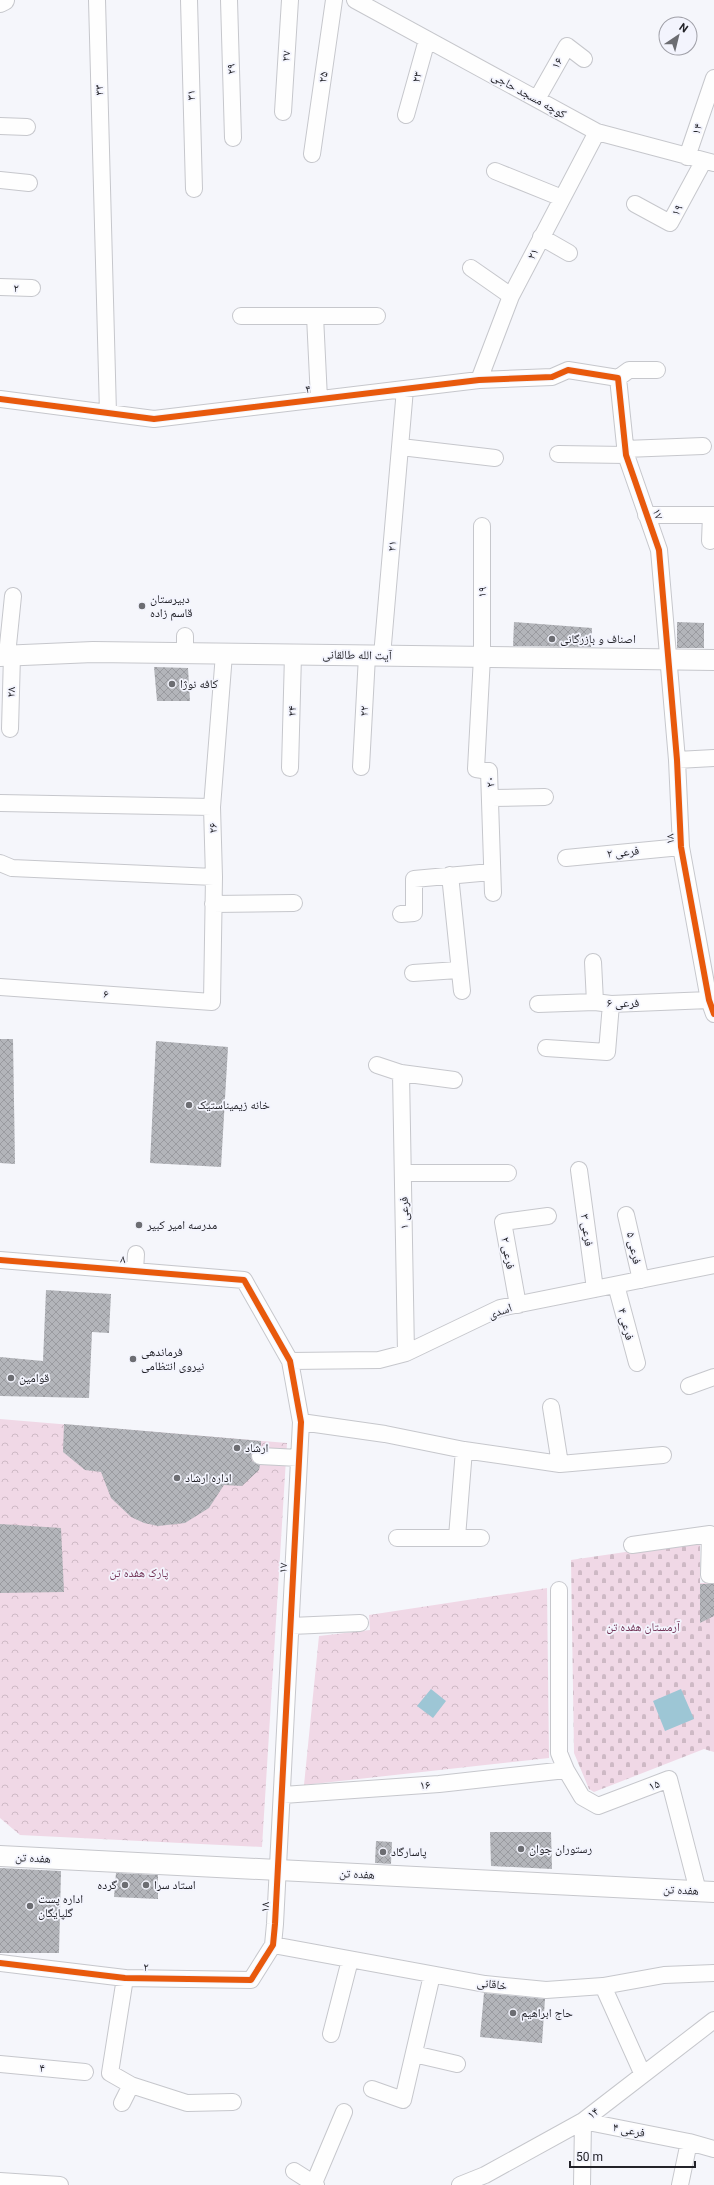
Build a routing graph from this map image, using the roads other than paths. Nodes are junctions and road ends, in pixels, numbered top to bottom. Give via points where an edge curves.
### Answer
1 (96, 0) edge
2 (189, 0) edge
3 (229, 0) edge
4 (290, 0) edge
5 (334, 0) edge
6 (355, 0) edge
7 (427, 40) junction
8 (584, 58) dead end
9 (714, 78) edge
10 (537, 99) junction
11 (283, 112) dead end
12 (406, 115) dead end
13 (0, 126) edge
14 (27, 127) dead end
15 (596, 132) junction
16 (233, 138) dead end
17 (312, 154) dead end
18 (687, 157) junction
19 (708, 163) edge
20 (495, 171) dead end
21 (0, 180) edge
22 (29, 183) dead end
23 (194, 189) dead end
24 (562, 198) junction
25 (634, 204) dead end
26 (541, 237) junction
27 (569, 253) dead end
28 (470, 268) dead end
29 (0, 287) edge
30 (32, 288) dead end
31 (511, 296) junction
32 (242, 316) dead end
33 (315, 316) junction
34 (377, 316) dead end
35 (657, 370) dead end
36 (618, 378) junction
37 (479, 380) junction
38 (405, 388) junction
39 (0, 399) edge
40 (320, 399) junction
41 (108, 413) junction
42 (703, 446) dead end
43 (401, 447) junction
44 (625, 452) junction
45 (558, 454) dead end
46 (496, 458) dead end
47 (712, 515) edge
48 (646, 516) junction
49 (482, 526) dead end
50 (710, 541) dead end
51 (13, 596) dead end
52 (224, 654) junction
53 (6, 655) edge
54 (293, 655) junction
55 (375, 656) junction
56 (672, 656) junction
57 (482, 657) junction
58 (714, 660) edge
59 (10, 729) dead end
60 (714, 758) edge
61 (677, 760) junction
62 (361, 767) dead end
63 (290, 768) dead end
64 (544, 796) dead end
65 (491, 798) junction
66 (0, 803) edge
67 (212, 807) junction
68 (681, 846) junction
69 (566, 858) dead end
70 (0, 863) edge
71 (491, 872) junction
72 (450, 875) junction
73 (214, 877) junction
74 (492, 893) dead end
75 (294, 903) dead end
76 (214, 904) junction
77 (401, 914) dead end
78 (708, 953) edge
79 (593, 962) dead end
80 (458, 970) junction
81 (413, 973) dead end
82 (0, 987) edge
83 (462, 991) dead end
84 (595, 1002) junction
85 (211, 1003) joint
86 (538, 1004) dead end
87 (611, 1004) junction
88 (713, 1010) edge
89 (546, 1048) dead end
90 (377, 1064) dead end
91 (401, 1073) junction
92 (454, 1080) dead end
93 (579, 1170) dead end
94 (403, 1172) junction
95 (508, 1173) dead end
96 (626, 1215) dead end
97 (548, 1216) dead end
98 (136, 1254) dead end
99 (0, 1260) edge
100 (714, 1265) edge
101 (135, 1271) junction
102 (244, 1280) joint
103 (641, 1280) junction
104 (616, 1285) junction
105 (595, 1289) junction
106 (518, 1305) junction
107 (406, 1353) junction
108 (290, 1361) junction
109 (637, 1363) dead end
110 (714, 1377) edge
111 (689, 1386) dead end
112 (551, 1407) dead end
113 (301, 1422) junction
114 (464, 1450) junction
115 (663, 1455) dead end
116 (260, 1456) dead end
117 (299, 1458) junction
118 (560, 1464) junction
119 (457, 1537) junction
120 (397, 1538) dead end
121 (481, 1538) dead end
122 (632, 1545) dead end
123 (714, 1575) edge
124 (559, 1590) dead end
125 (360, 1623) dead end
126 (291, 1626) junction
127 (566, 1770) junction
128 (283, 1795) junction
129 (0, 1856) edge
130 (277, 1870) junction
131 (706, 1891) edge
132 (273, 1945) junction
133 (350, 1960) junction
134 (0, 1963) edge
135 (714, 1973) edge
136 (432, 1976) junction
137 (125, 1978) junction
138 (603, 1986) junction
139 (714, 2020) edge
140 (331, 2034) dead end
141 (414, 2054) junction
142 (0, 2064) edge
143 (457, 2064) dead end
144 (85, 2072) dead end
145 (643, 2075) junction
146 (131, 2085) junction
147 (372, 2089) dead end
148 (233, 2102) dead end
149 (122, 2103) dead end
150 (344, 2112) dead end
151 (583, 2121) junction
152 (689, 2142) junction
153 (714, 2149) edge
154 (294, 2171) dead end
155 (0, 2181) edge
156 (315, 2184) edge
157 (60, 2185) edge
158 (460, 2185) edge
159 (582, 2185) edge
160 (680, 2185) edge

1 - 41 street, ۳۳
2 - 23 street, ۳۱
3 - 16 street, ۲۹
4 - 11 street, ۲۷
5 - 17 street, ۲۵
6 - 7 street, کوچه مسجد حاجی
7 - 10 street, کوچه مسجد حاجی
7 - 12 street, ۲۳
8 - 10 street, ۱۶ via 567,46
9 - 18 street, ۱۴
10 - 15 street, کوچه مسجد حاجی
13 - 14 street
15 - 18 street, کوچه مسجد حاجی
15 - 24 street, ۲۱
18 - 19 street, کوچه مسجد حاجی
19 - 25 street, ۱۹ via 670,223
20 - 24 street
21 - 22 street
24 - 26 street, ۲۱
26 - 27 street
26 - 31 street, ۲۱
28 - 31 street
29 - 30 street, ۲
31 - 37 street, ۲۱
32 - 33 street
33 - 34 street
33 - 40 street
35 - 36 street via 629,370
36 - 37 street, ۴ via 568,370 552,377
36 - 44 street, ۱۷
37 - 38 street, ۴
38 - 40 street, ۴
38 - 43 street, ۲۱
39 - 41 street, ۴
40 - 41 street, ۴ via 154,419
42 - 44 street
43 - 46 street
43 - 55 street, ۲۱
44 - 45 street
44 - 48 street, ۱۷
47 - 48 street
47 - 50 street
48 - 56 street, ۱۷ via 659,550
49 - 57 street, ۱۹
51 - 53 street
52 - 53 main road, آیت الله طالقانی via 185,645
52 - 54 main road, آیت الله طالقانی
52 - 67 street, ۲۶
53 - 59 street, ۲۸
54 - 55 main road, آیت الله طالقانی
54 - 63 street, ۲۴
55 - 57 main road, آیت الله طالقانی
55 - 62 street, ۲۲
56 - 57 main road, آیت الله طالقانی via 555,654
56 - 58 main road, آیت الله طالقانی
56 - 61 street, ۱۸
57 - 65 street, ۲۰ via 476,769 489,771
60 - 61 street
61 - 68 street, ۱۸
64 - 65 street
65 - 71 street, ۲۰
66 - 67 street
67 - 73 street, ۲۶
68 - 69 street, فرعی ۲
68 - 78 street, ۱۸
70 - 73 street via 12,868
71 - 72 street
71 - 74 street, ۲۰
72 - 77 street via 414,879 414,913
72 - 80 street
73 - 76 street, ۲۶
75 - 76 street
76 - 85 street, ۲۶
78 - 88 street, ۱۸
79 - 84 street
80 - 81 street
80 - 83 street
82 - 85 street, ۶
84 - 86 street, فرعی ۶
84 - 87 street, فرعی ۶
87 - 88 street, فرعی ۶
87 - 89 street via 607,1052
90 - 91 street
91 - 92 street
91 - 94 street, فرعی ۱
93 - 105 street, فرعی ۳
94 - 95 street
94 - 107 street, فرعی ۱
96 - 103 street, فرعی ۵
97 - 106 street, فرعی ۲ via 503,1222
98 - 101 street
99 - 101 street, ۸
100 - 103 street, اسدی
101 - 102 street, ۸
102 - 108 street, ۱۷
103 - 104 street, اسدی
104 - 105 street, اسدی
104 - 109 street, فرعی ۴
105 - 106 street, اسدی
106 - 107 street, اسدی via 500,1308
107 - 108 street, اسدی via 379,1360
108 - 113 street, ۱۷
110 - 111 street
112 - 118 street
113 - 114 street via 385,1434
113 - 117 street, ۱۷
114 - 118 street
114 - 119 street
115 - 118 street
116 - 117 street
117 - 126 street, ۱۷
119 - 120 street
119 - 121 street
122 - 123 street via 710,1534 709,1576
124 - 127 street via 559,1753
125 - 126 street
126 - 128 street, ۱۷
127 - 128 street, ۱۶ via 439,1784
127 - 131 street, ۱۵ via 582,1797 598,1806 669,1779
128 - 130 street, ۱۷
129 - 130 main road, هفده تن
130 - 131 main road, هفده تن
130 - 132 street, ۱۸
132 - 133 street, خاقانی
132 - 137 street, ۲ via 251,1980
133 - 136 street, خاقانی
133 - 140 street
134 - 137 street, ۲
135 - 138 street, خاقانی via 664,1975
136 - 138 street, خاقانی via 546,1990
136 - 141 street
137 - 146 street via 110,2073
138 - 145 street
139 - 145 street, ۱۴
141 - 143 street
141 - 147 street via 403,2100
142 - 144 street, ۴
145 - 151 street, ۱۴
146 - 148 street via 186,2103
146 - 149 street
150 - 156 street
151 - 152 street, فرعی ۴
151 - 158 street, ۱۴ via 485,2175
151 - 159 street
152 - 153 street, فرعی ۴
152 - 160 street
154 - 156 street
155 - 157 street

